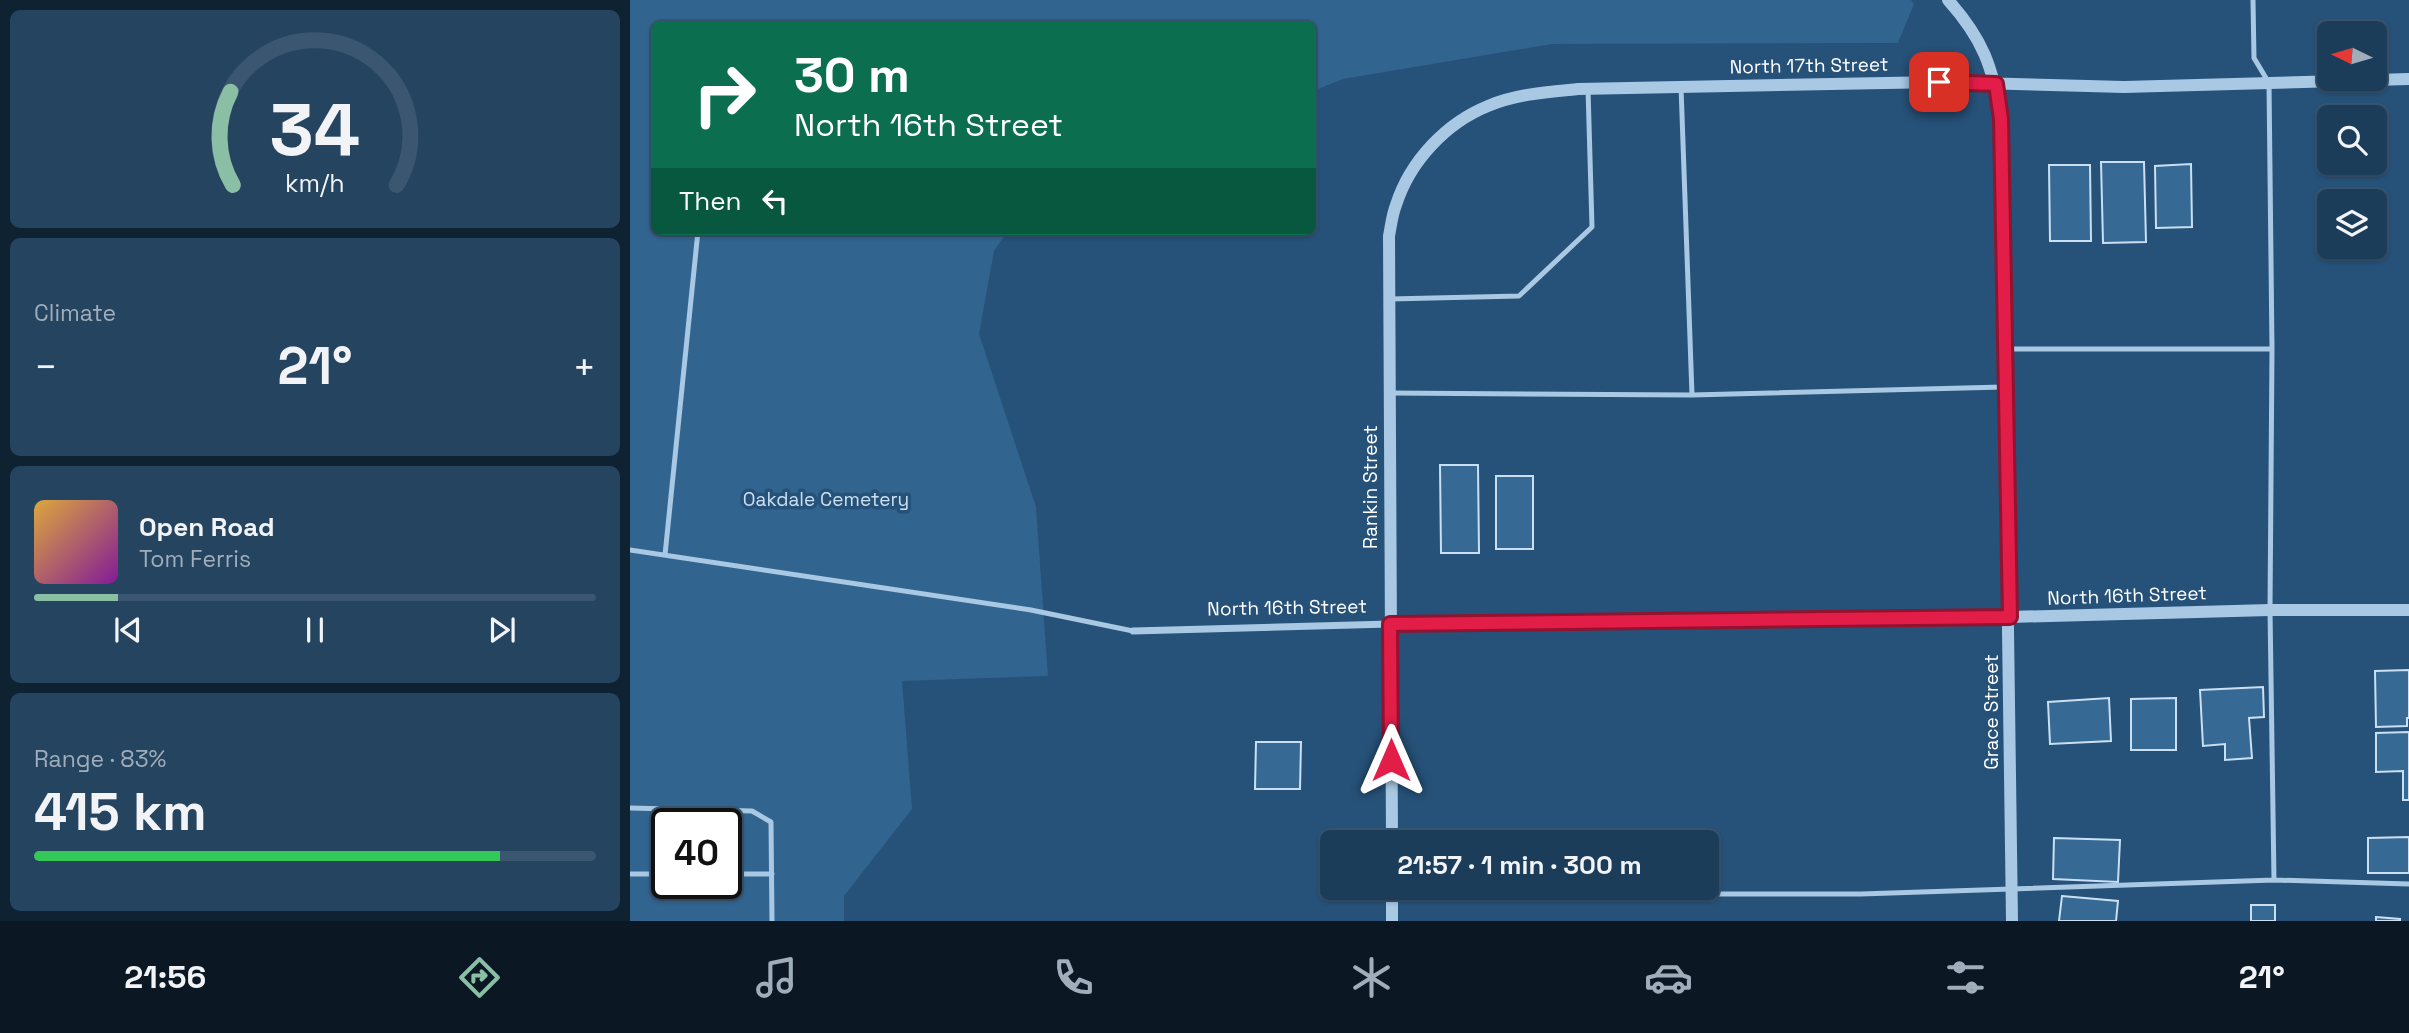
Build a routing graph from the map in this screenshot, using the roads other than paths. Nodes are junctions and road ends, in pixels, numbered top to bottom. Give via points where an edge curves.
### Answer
1 (1948, 0) edge
2 (2253, 0) edge
3 (2409, 79) edge
4 (2269, 83) junction
5 (1996, 84) junction
6 (1681, 87) junction
7 (1588, 89) junction
8 (1433, 144) joint
9 (698, 235) edge
10 (1389, 299) junction
11 (2006, 349) junction
12 (2272, 349) junction
13 (2006, 387) junction
14 (1389, 393) junction
15 (1692, 395) junction
16 (630, 550) edge
17 (665, 555) junction
18 (2270, 610) junction
19 (2409, 610) edge
20 (2010, 617) junction
21 (1390, 624) junction
22 (1133, 631) joint
23 (630, 808) edge
24 (1392, 830) edge
25 (630, 874) edge
26 (651, 874) edge
27 (742, 874) edge
28 (772, 874) junction
29 (2274, 880) junction
30 (2409, 884) edge
31 (2012, 888) junction
32 (1719, 893) edge
33 (1392, 900) edge
34 (772, 921) edge
35 (1392, 921) edge
36 (2012, 921) edge

1 - 5 street, Grace Street via 1974,31
2 - 4 lane via 2254,58
3 - 4 street, North 17th Street
4 - 5 street, North 17th Street
4 - 12 lane
5 - 6 street, North 17th Street
5 - 11 street, Grace Street via 2001,119
6 - 7 street, North 17th Street
6 - 15 lane
7 - 8 street, North 17th Street via 1542,93 1488,106 1458,122
7 - 10 lane via 1592,228 1519,296
8 - 10 street, Rankin Street via 1406,179 1395,205 1389,236
9 - 17 lane
10 - 14 street, Rankin Street
11 - 12 lane
11 - 13 street, Grace Street
12 - 18 lane
13 - 15 lane
13 - 20 street, Grace Street
14 - 15 lane
14 - 21 street, Rankin Street
16 - 17 lane
17 - 22 lane via 1031,610
18 - 19 street, North 16th Street
18 - 20 street, North 16th Street
18 - 29 lane
20 - 21 street, North 16th Street
20 - 31 street, Grace Street
21 - 22 street, North 16th Street
21 - 24 street, Rankin Street
23 - 28 lane via 752,811 771,822
25 - 26 lane
27 - 28 lane
28 - 34 lane
29 - 30 lane
29 - 31 lane
31 - 32 lane
31 - 36 street, Grace Street
33 - 35 street

